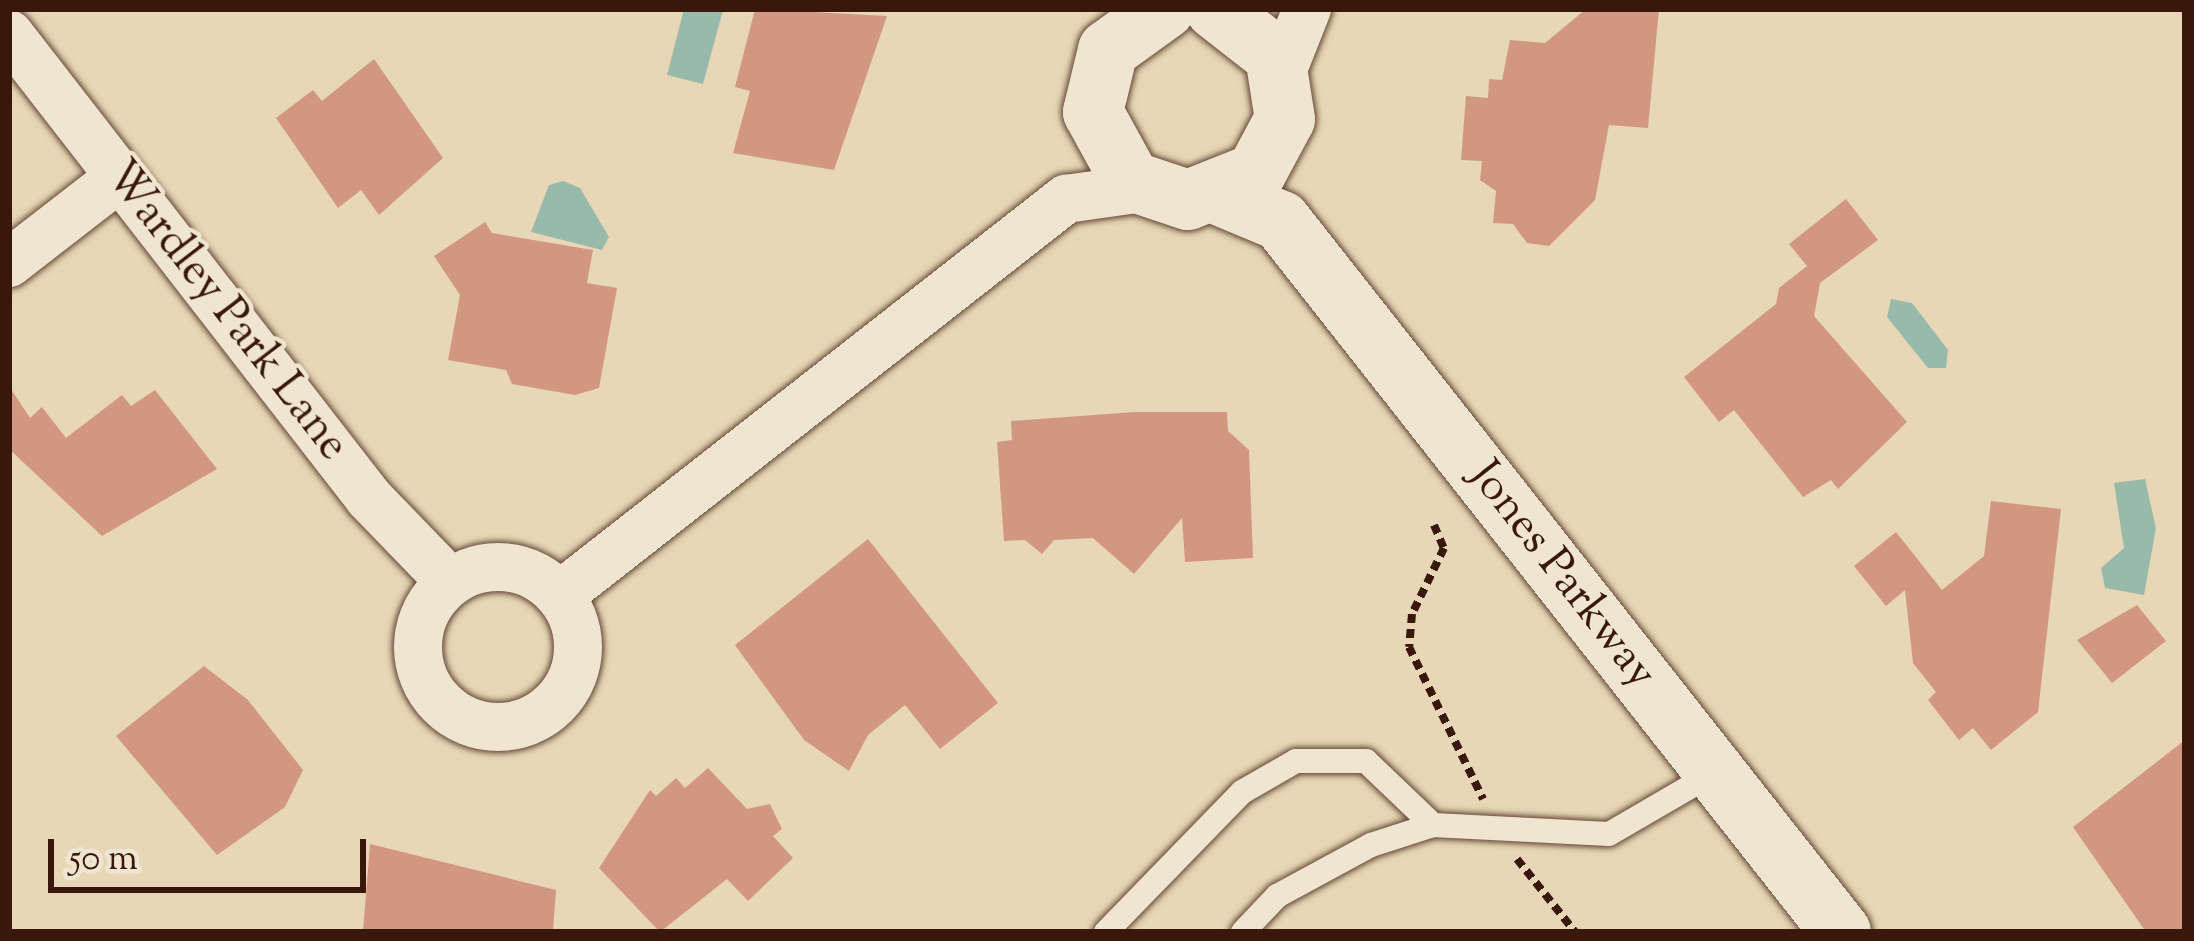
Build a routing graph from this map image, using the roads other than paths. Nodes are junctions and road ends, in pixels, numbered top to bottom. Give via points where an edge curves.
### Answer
1 (1161, 9) edge
2 (1306, 9) edge
3 (1249, 13) edge
4 (1103, 30) edge
5 (14, 49) edge
6 (1282, 72) junction
7 (1095, 128) junction
8 (1276, 146) junction
9 (120, 177) junction
10 (1143, 188) junction
11 (1219, 195) junction
12 (1066, 199) junction
13 (1281, 221) junction
14 (9, 263) edge
15 (450, 582) junction
16 (560, 595) junction
17 (1714, 773) junction
18 (1433, 825) junction
19 (1106, 932) edge
20 (1243, 932) edge
21 (1841, 932) edge

1 - 4 street
2 - 6 street
3 - 6 street
4 - 7 street
5 - 9 street, Wardley Park Lane
6 - 8 street
7 - 10 street
7 - 12 street
8 - 11 street
8 - 13 street
9 - 14 street
9 - 15 street, Wardley Park Lane via 369,498
10 - 11 street, Jones Parkway
10 - 12 street
11 - 13 street, Jones Parkway
12 - 16 street
13 - 17 street, Jones Parkway
15 - 16 street via 495,566
15 - 16 street via 419,628 424,680 449,711 486,727 538,717 573,676 575,623
17 - 18 lane via 1610,834
17 - 21 street, Jones Parkway
18 - 19 lane via 1366,761 1296,761 1242,792
18 - 20 lane via 1297,884

